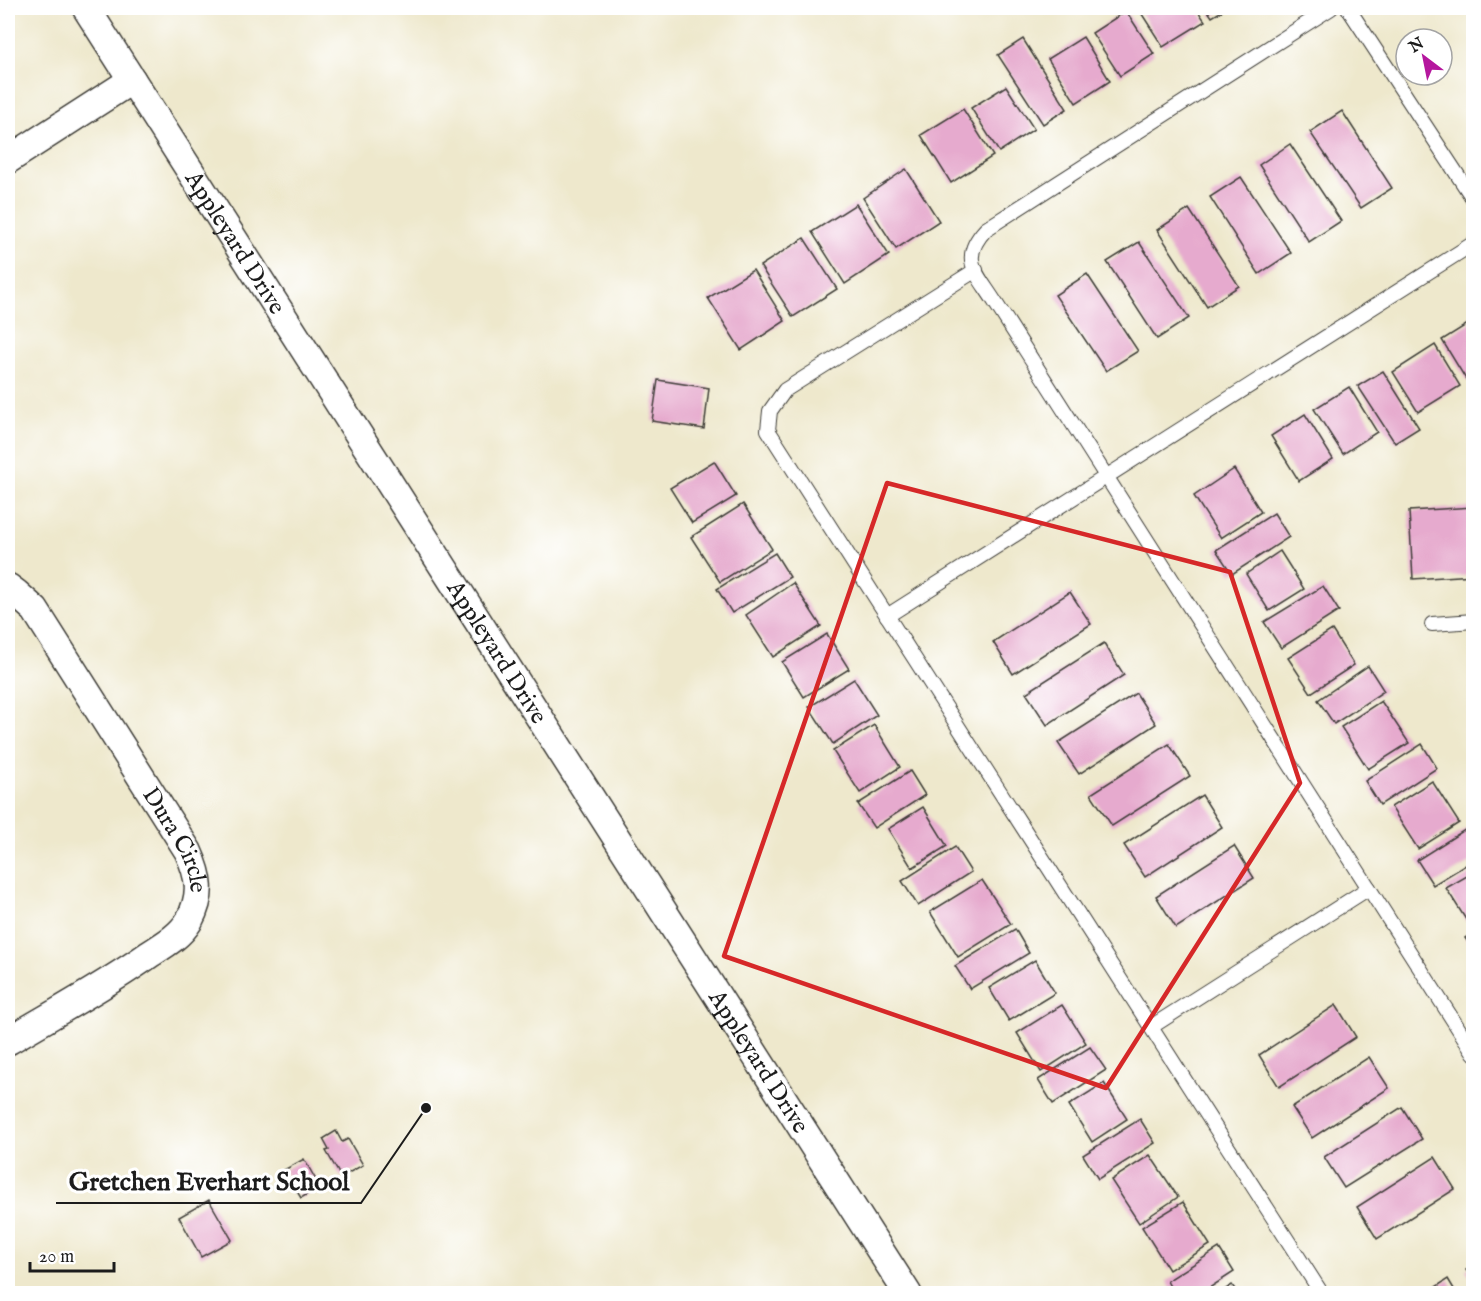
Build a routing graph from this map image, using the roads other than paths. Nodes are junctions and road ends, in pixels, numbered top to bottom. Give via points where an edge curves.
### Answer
1 (86, 8) edge
2 (1331, 8) edge
3 (1348, 8) edge
4 (132, 80) junction
5 (8, 160) edge
6 (1473, 200) edge
7 (1473, 243) edge
8 (976, 270) junction
9 (1106, 476) junction
10 (8, 587) edge
11 (887, 616) junction
12 (1473, 621) edge
13 (1432, 624) dead end
14 (1369, 888) junction
15 (1151, 1027) junction
16 (8, 1041) edge
17 (1473, 1053) edge
18 (908, 1293) edge
19 (1322, 1293) edge

1 - 4 street, Appleyard Drive
2 - 8 lane via 986,229 974,241 970,256
3 - 6 lane
4 - 5 street
4 - 18 street, Appleyard Drive
7 - 9 lane
8 - 9 lane
8 - 11 lane via 785,390 770,411 768,430
9 - 11 lane
9 - 14 lane
10 - 16 street, Dura Circle via 34,610 189,851 199,886 188,923 176,937
11 - 15 lane
12 - 13 lane
14 - 15 lane
14 - 17 lane
15 - 19 lane

